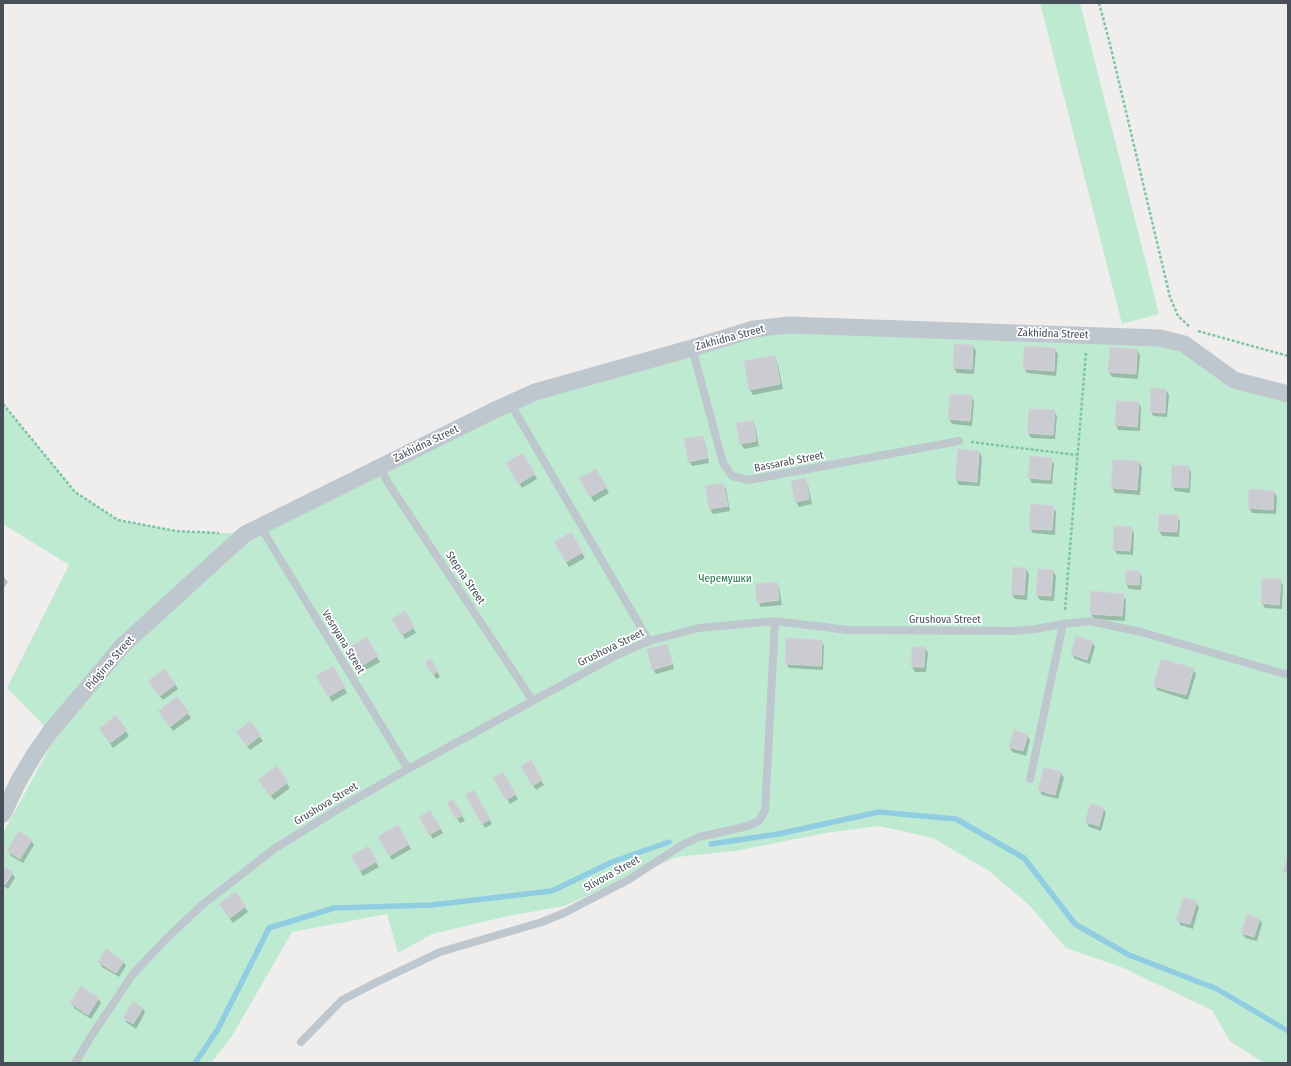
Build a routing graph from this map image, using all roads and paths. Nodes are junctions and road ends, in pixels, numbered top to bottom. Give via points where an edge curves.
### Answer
1 (1099, 3) edge
2 (1193, 330) junction
3 (1186, 331) dead end
4 (1087, 336) junction
5 (692, 348) junction
6 (1288, 356) edge
7 (1288, 394) edge
8 (510, 403) junction
9 (3, 404) edge
10 (959, 441) joint
11 (1077, 455) junction
12 (380, 467) junction
13 (252, 530) junction
14 (775, 621) junction
15 (1064, 624) junction
16 (649, 641) junction
17 (1288, 675) edge
18 (533, 701) junction
19 (408, 770) junction
20 (1030, 778) dead end
21 (3, 814) edge
22 (301, 1042) dead end
23 (75, 1063) edge

1 - 2 path via 1170,296 1178,316
2 - 3 path
2 - 6 path
4 - 5 street, Zakhidna Street via 788,325 754,329
4 - 7 street, Zakhidna Street via 1160,338 1184,344 1234,380
4 - 11 path
5 - 8 street, Zakhidna Street via 535,392
5 - 10 lane, Bassarab Street via 723,462 732,476 749,480
8 - 12 street, Zakhidna Street
8 - 16 lane
9 - 13 path via 75,492 118,520 176,531
10 - 11 path
11 - 15 path
12 - 13 street, Zakhidna Street
12 - 18 lane, Stepna Street via 388,483
13 - 19 lane, Vesnyana Street
13 - 21 street, Pidgirna Street via 123,645 50,732 19,780
14 - 15 lane, Grushova Street via 848,630 1014,631
14 - 16 lane, Grushova Street via 699,628
14 - 22 lane, Slivova Street via 765,810 759,821 699,837 682,845 628,880 564,913 440,952 377,982 342,1000
15 - 17 lane, Grushova Street via 1090,621 1141,632
15 - 20 lane
16 - 18 lane, Grushova Street via 617,655
18 - 19 lane, Grushova Street
19 - 23 lane, Grushova Street via 274,849 202,905 166,938 133,974

